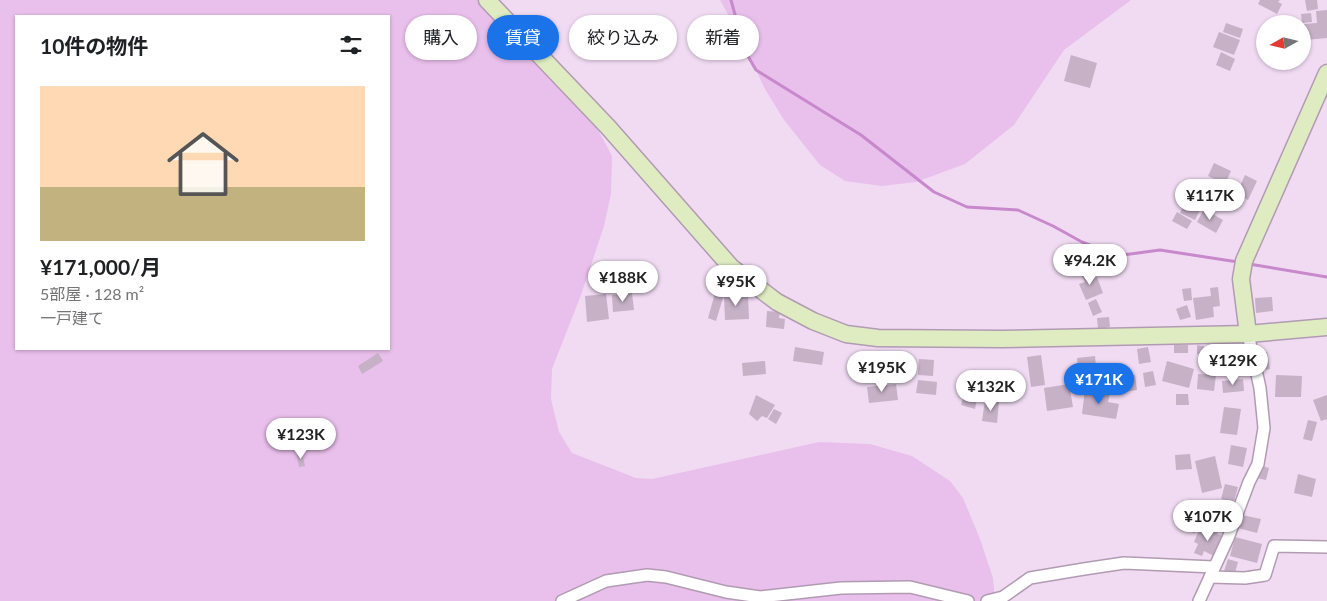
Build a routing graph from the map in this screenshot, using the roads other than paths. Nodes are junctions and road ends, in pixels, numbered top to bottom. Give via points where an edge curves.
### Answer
1 (487, 0) edge
2 (1327, 73) edge
3 (1327, 327) edge
4 (1248, 334) junction
5 (1327, 547) edge
6 (1212, 572) junction
7 (562, 601) edge
8 (968, 601) edge
9 (987, 601) edge
10 (1199, 601) edge

1 - 4 street via 608,127 732,267 777,302 813,321 846,334 878,338
2 - 4 street via 1244,261 1241,279
3 - 4 street
4 - 6 street via 1260,388 1264,428 1258,464
5 - 6 street via 1274,546 1265,576 1245,578
6 - 9 street via 1124,563 1030,578 1003,597
6 - 10 street
7 - 8 street via 606,581 647,575 760,598 841,588 910,587

